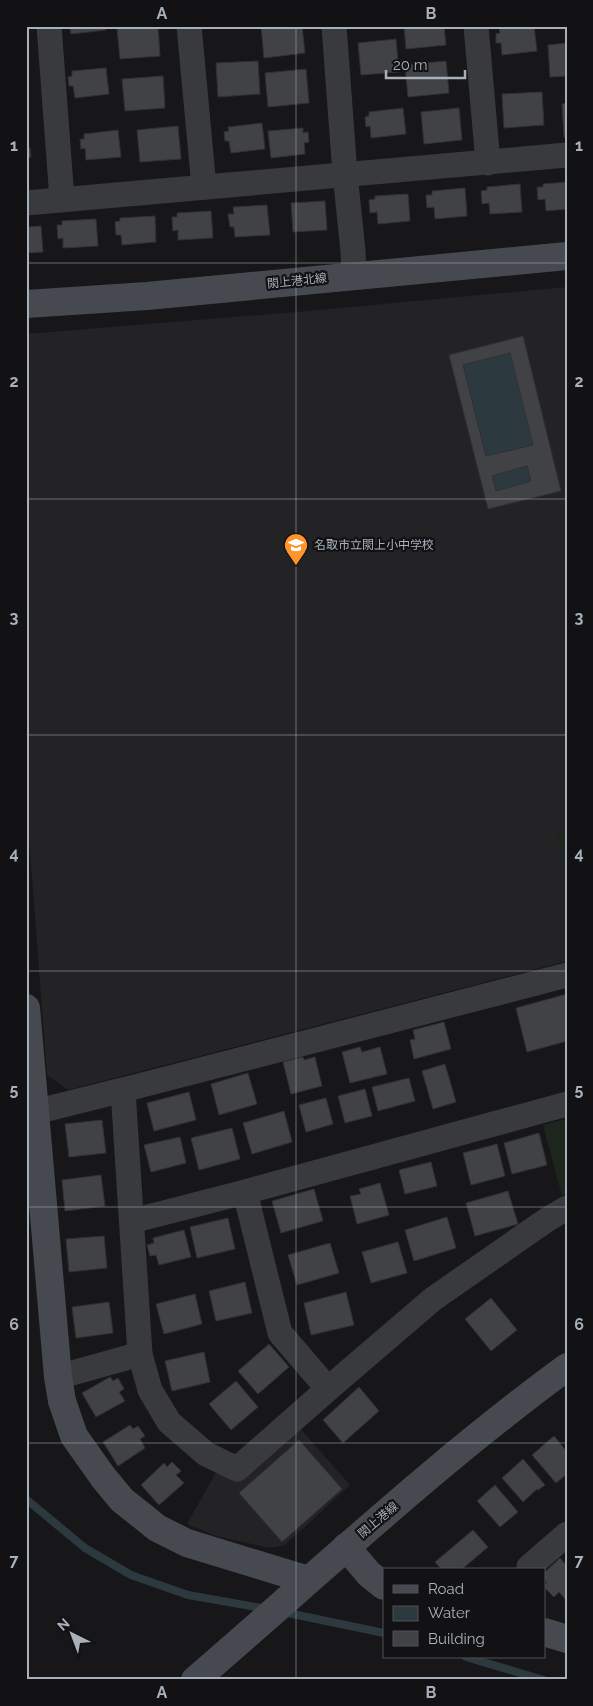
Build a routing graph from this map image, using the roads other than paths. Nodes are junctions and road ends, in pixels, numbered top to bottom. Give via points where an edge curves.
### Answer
1 (49, 26) edge
2 (189, 26) edge
3 (334, 26) edge
4 (476, 26) edge
5 (567, 155) edge
6 (488, 163) junction
7 (345, 174) junction
8 (204, 187) junction
9 (62, 199) junction
10 (26, 203) edge
11 (567, 256) edge
12 (354, 276) junction
13 (26, 304) edge
14 (567, 975) edge
15 (26, 1008) edge
16 (123, 1090) junction
17 (567, 1104) edge
18 (35, 1112) junction
19 (245, 1192) junction
20 (567, 1208) edge
21 (132, 1222) junction
22 (140, 1354) junction
23 (567, 1367) edge
24 (58, 1377) junction
25 (328, 1389) junction
26 (567, 1534) edge
27 (346, 1547) junction
28 (529, 1568) edge
29 (308, 1580) junction
30 (383, 1585) edge
31 (546, 1633) edge
32 (567, 1639) edge
33 (195, 1680) edge

1 - 9 street
2 - 8 street
3 - 7 street
4 - 6 street
5 - 6 street
6 - 7 street
7 - 8 street
7 - 12 street
8 - 9 street
9 - 10 street
11 - 12 street, 閖上港北線
12 - 13 street, 閖上港北線
14 - 16 street
15 - 18 street
16 - 18 street
16 - 21 street
17 - 19 street
18 - 24 street
19 - 21 street
19 - 25 street via 280,1333
20 - 25 street via 433,1300
21 - 22 street
22 - 24 street
22 - 25 street via 150,1390 169,1422 206,1454 238,1469
23 - 27 street, 閖上港線 via 514,1406
24 - 29 street via 74,1436 122,1500 157,1528 186,1543
26 - 28 street
27 - 29 street, 閖上港線
27 - 30 street
29 - 33 street, 閖上港線
31 - 32 street

